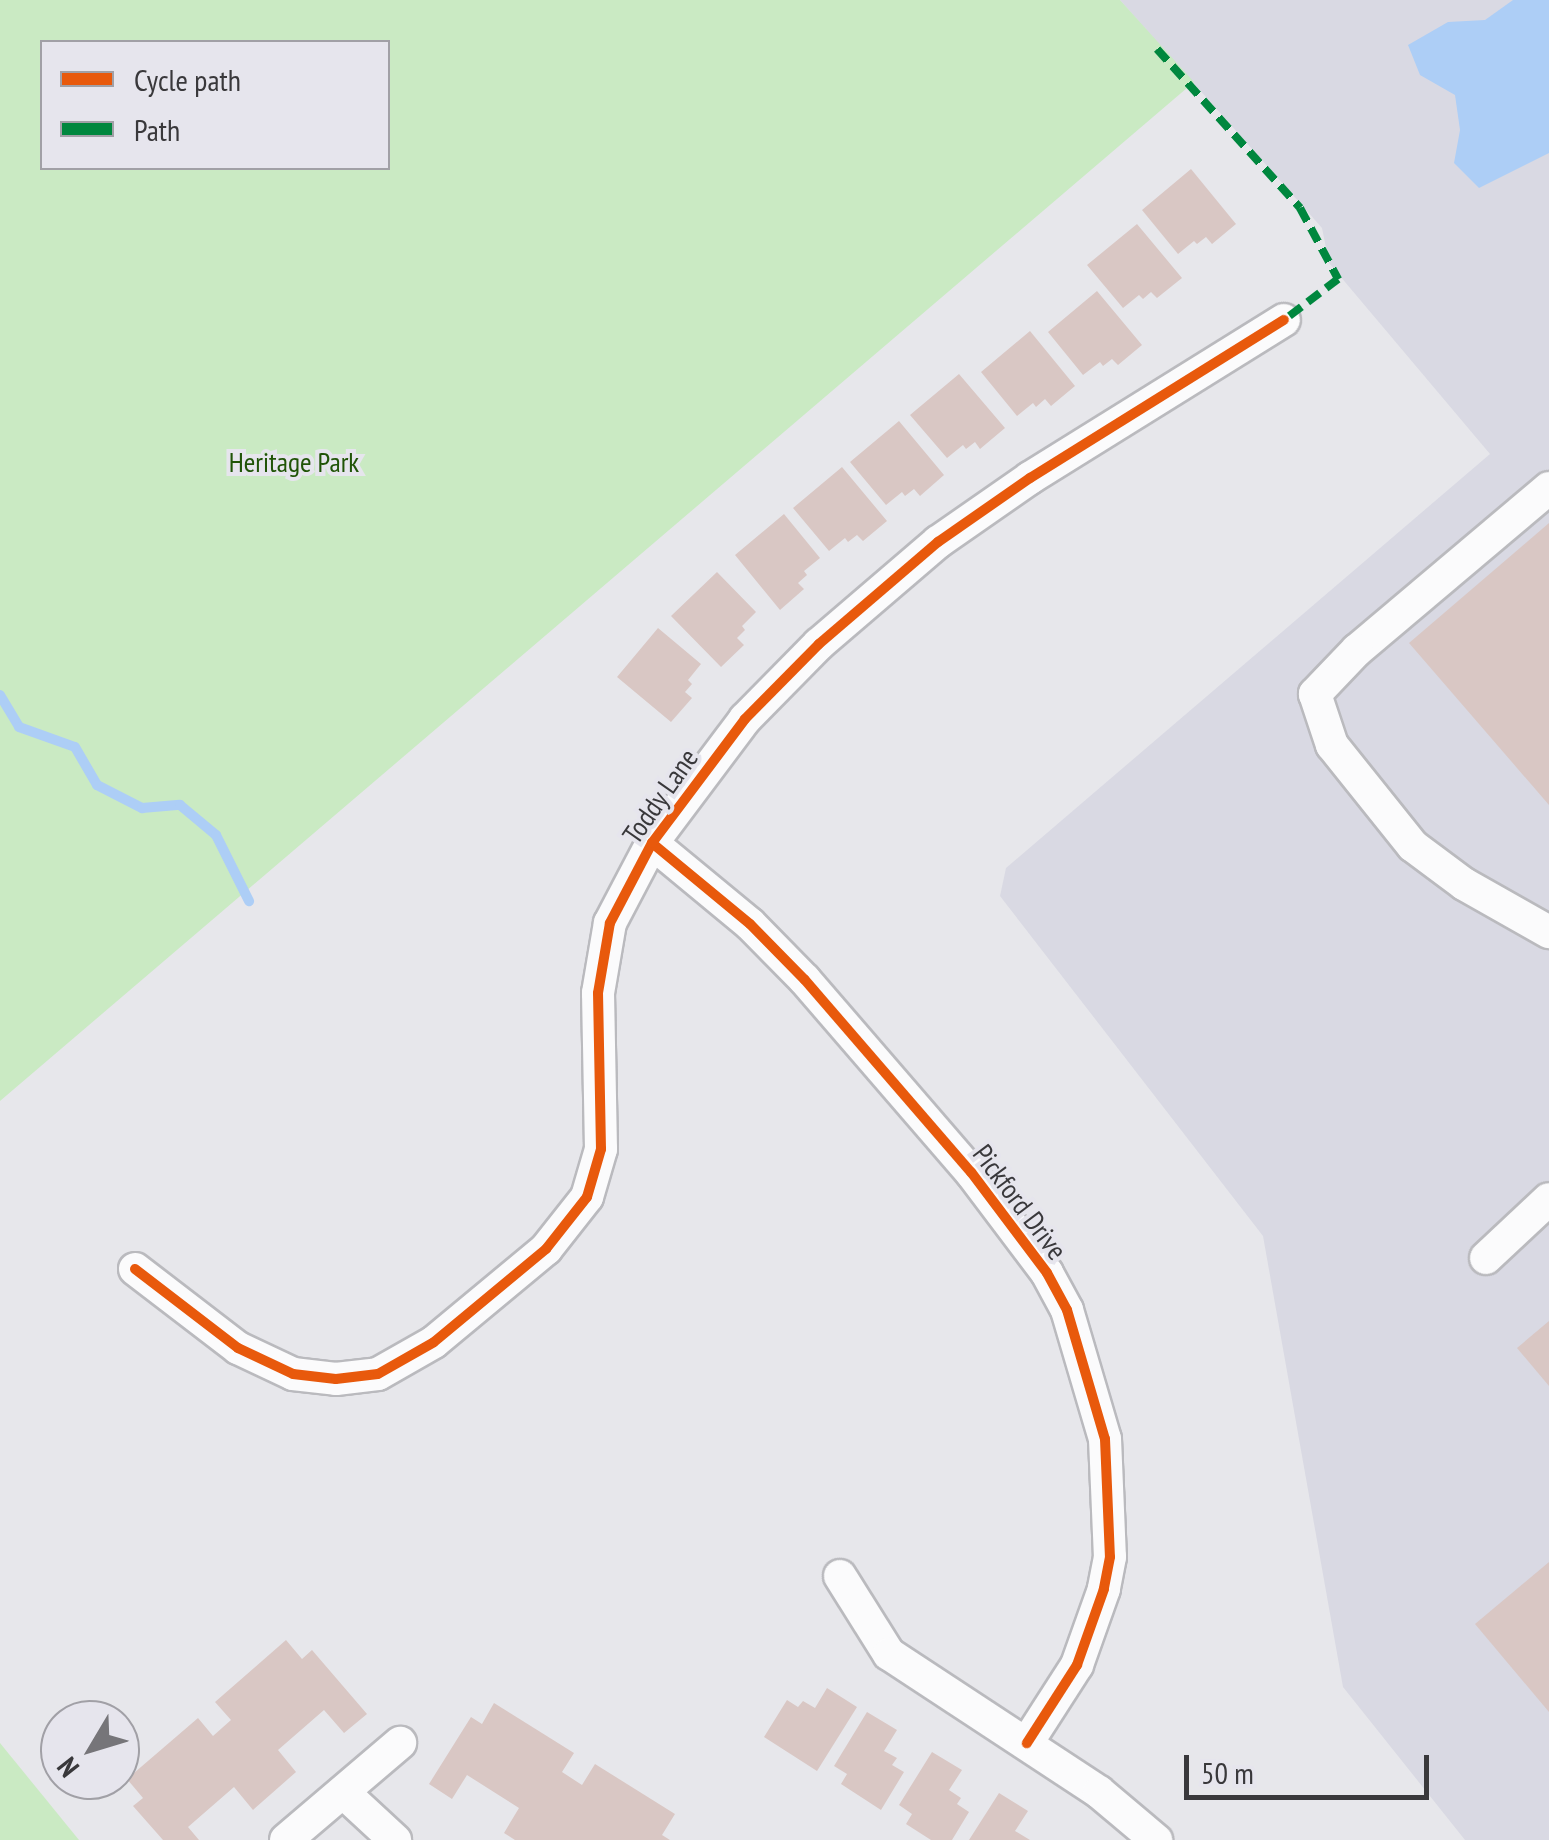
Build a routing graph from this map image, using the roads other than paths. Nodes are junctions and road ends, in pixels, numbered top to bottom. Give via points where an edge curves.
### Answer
1 (1284, 320) dead end
2 (1549, 488) edge
3 (652, 843) junction
4 (1549, 932) edge
5 (1549, 1199) edge
6 (1486, 1258) dead end
7 (134, 1269) dead end
8 (840, 1576) dead end
9 (400, 1743) dead end
10 (1027, 1743) junction
11 (343, 1792) junction
12 (286, 1840) edge
13 (395, 1840) edge
14 (1156, 1840) edge

1 - 3 street, Toddy Lane via 938,542 744,719
2 - 4 street via 1357,650 1315,694 1332,745 1413,846
3 - 7 street, Toddy Lane via 610,923 600,968 602,1149 594,1182 560,1235 472,1311 415,1356 378,1374 313,1378 258,1360
3 - 10 street, Pickford Drive via 750,924 805,980 971,1172 1067,1310 1106,1439 1110,1558 1077,1665
5 - 6 street
8 - 10 street via 889,1654
9 - 11 street
10 - 14 street
11 - 12 street
11 - 13 street

